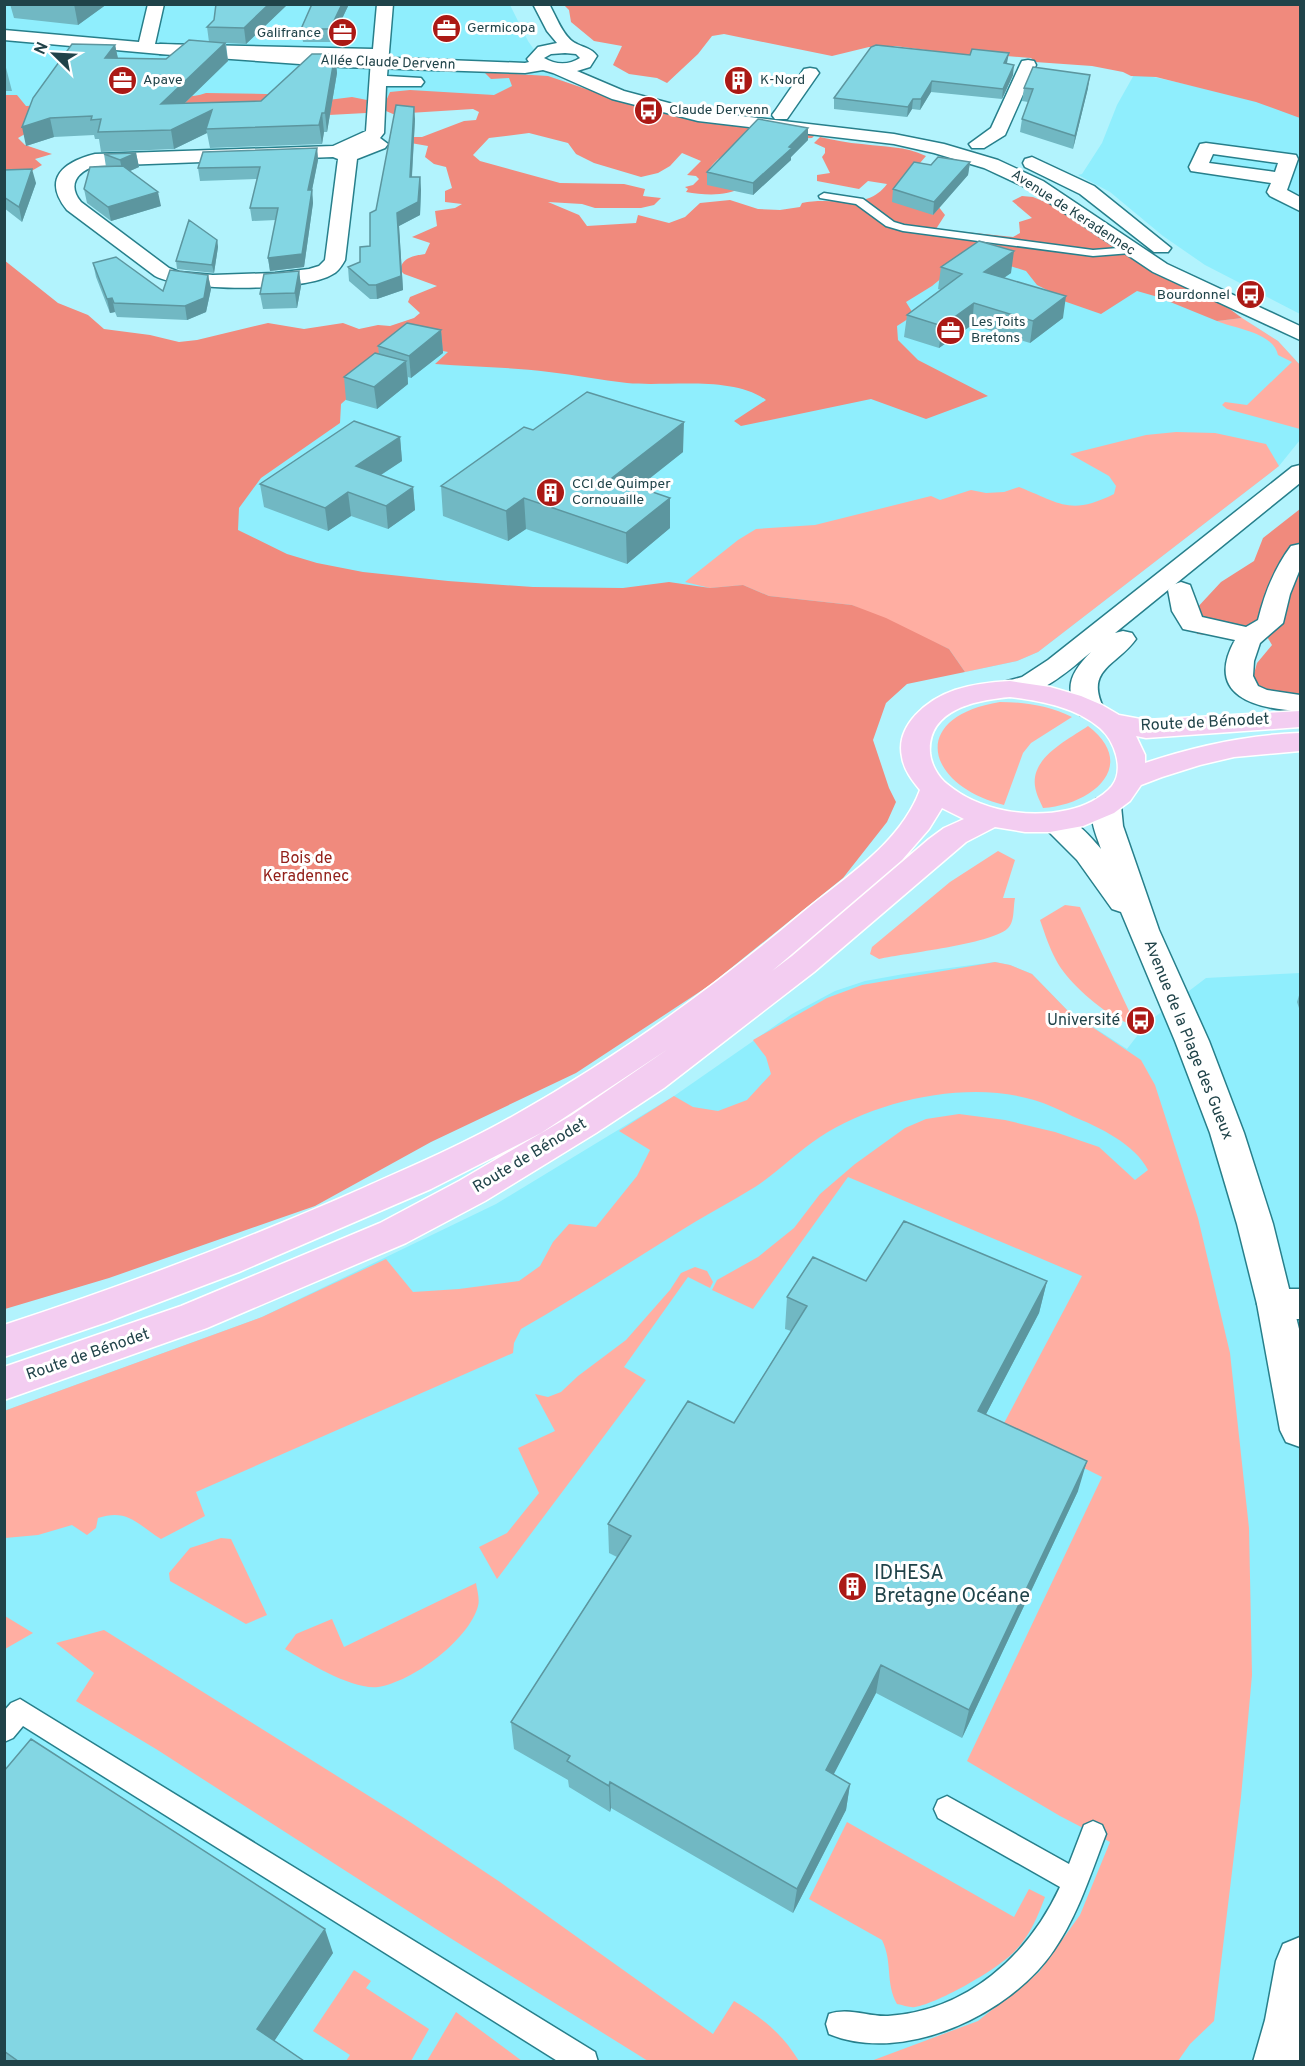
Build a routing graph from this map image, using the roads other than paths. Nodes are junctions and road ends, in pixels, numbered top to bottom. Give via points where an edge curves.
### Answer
1 (156, 4) edge
2 (385, 4) edge
3 (526, 4) edge
4 (541, 4) edge
5 (4, 35) edge
6 (151, 48) junction
7 (570, 48) junction
8 (544, 61) junction
9 (583, 64) junction
10 (1028, 65) dead end
11 (380, 66) junction
12 (810, 74) dead end
13 (415, 82) dead end
14 (781, 115) junction
15 (978, 144) junction
16 (341, 154) junction
17 (1281, 179) junction
18 (824, 196) dead end
19 (1300, 205) edge
20 (1158, 245) junction
21 (1131, 250) junction
22 (1300, 323) edge
23 (1300, 334) edge
24 (1300, 472) edge
25 (1300, 495) edge
26 (1300, 551) edge
27 (1181, 590) junction
28 (1246, 646) junction
29 (1010, 689) junction
30 (1300, 703) edge
31 (1100, 716) junction
32 (1300, 719) edge
33 (1300, 742) edge
34 (1130, 779) junction
35 (935, 788) junction
36 (1106, 806) junction
37 (992, 817) junction
38 (1054, 822) junction
39 (1143, 930) junction
40 (1288, 1304) edge
41 (4, 1341) edge
42 (4, 1384) edge
43 (1300, 1430) edge
44 (4, 1730) edge
45 (947, 1809) dead end
46 (1093, 1834) dead end
47 (1075, 1881) junction
48 (1300, 1961) edge
49 (839, 2024) dead end
50 (585, 2061) edge
51 (1278, 2061) edge

1 - 6 street via 148,42
2 - 11 street
3 - 8 street via 544,44
4 - 7 street via 555,31
5 - 6 street, Allée Claude Dervenn
6 - 11 street, Allée Claude Dervenn
7 - 8 street via 556,48
7 - 9 street via 589,56
8 - 9 street
8 - 11 street, Allée Claude Dervenn via 525,68
8 - 21 street, Avenue de Keradennec via 618,95 698,116 887,138 967,156 1024,178
9 - 14 street, Avenue de Keradennec via 621,85
10 - 15 street via 999,131
11 - 13 street
11 - 16 street via 374,105 375,133
12 - 14 street
14 - 15 street, Avenue de Keradennec via 902,127
15 - 20 street, Avenue de Keradennec via 1040,166 1087,190
16 - 16 street via 95,160 74,168 64,192 74,206 170,276 199,280 302,277 323,272 335,260
17 - 17 street via 1195,175 1208,140 1289,159
17 - 19 street via 1277,192
18 - 21 lane via 859,201 890,224 903,228 1093,253
20 - 21 street
20 - 22 street, Avenue de Keradennec via 1229,289
21 - 23 street, Avenue de Keradennec via 1185,281
24 - 29 street via 1058,666 1032,682
25 - 27 street
26 - 28 street via 1276,591 1270,623
27 - 28 street via 1192,623
27 - 31 street via 1096,663 1082,693
28 - 30 street, Route de Bénodet via 1239,681 1246,690 1269,700
29 - 31 main road via 1056,696
29 - 35 main road via 978,692 951,701 930,715 917,732 914,753 922,774
31 - 32 main road, Route de Bénodet via 1146,729
31 - 34 main road via 1122,737 1131,758
33 - 34 main road, Route de Bénodet via 1235,748 1181,759
34 - 36 main road via 1121,794
35 - 37 main road via 960,805
35 - 41 main road, Route de Bénodet via 925,815 902,842 766,961 637,1055 521,1128 253,1252
36 - 38 main road via 1083,817
36 - 39 street, Avenue de la Plage des Gueux via 1108,826
37 - 38 main road
37 - 42 main road, Route de Bénodet via 940,846 803,963 652,1079 471,1191 393,1233 194,1317
38 - 39 street, Avenue de la Plage des Gueux via 1088,853
39 - 40 street, Avenue de la Plage des Gueux via 1192,1041
40 - 43 street, Avenue de la Plage des Gueux
44 - 50 lane via 20,1711
45 - 47 lane
46 - 47 lane
47 - 49 lane via 1043,1943 1000,1988 949,2015 914,2025 873,2029
48 - 51 street

